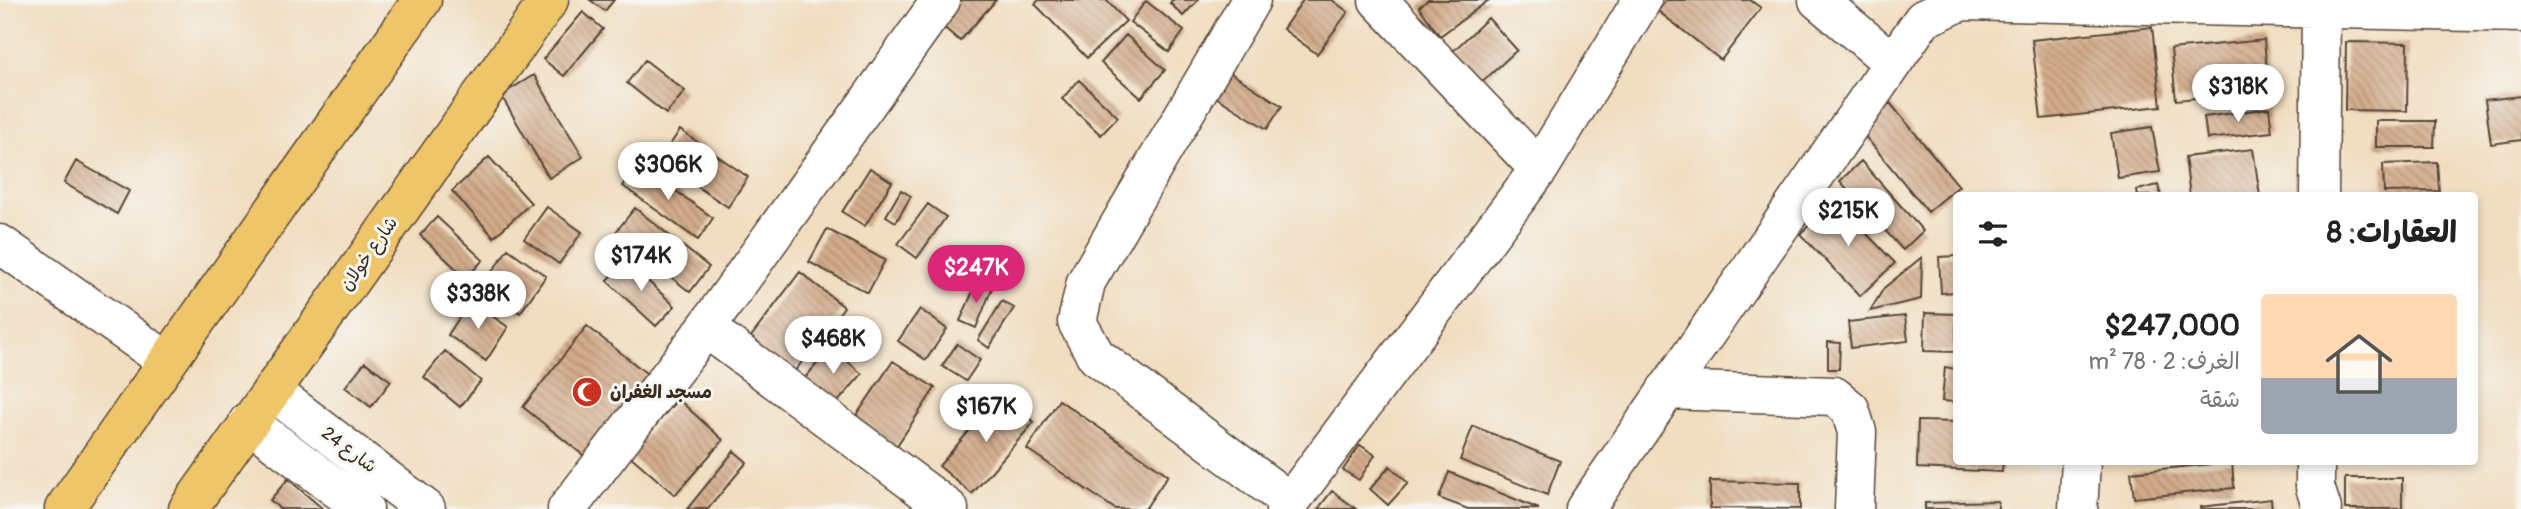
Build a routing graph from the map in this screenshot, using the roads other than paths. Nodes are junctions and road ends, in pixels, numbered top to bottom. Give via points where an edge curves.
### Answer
1 (422, 0) edge
2 (549, 0) edge
3 (940, 0) edge
4 (1251, 0) edge
5 (1378, 0) edge
6 (1642, 0) edge
7 (1818, 0) edge
8 (2136, 3) edge
9 (2321, 9) junction
10 (2521, 13) edge
11 (1892, 62) junction
12 (1539, 169) junction
13 (2319, 192) edge
14 (0, 244) edge
15 (706, 328) junction
16 (167, 361) junction
17 (1666, 390) junction
18 (272, 391) junction
19 (248, 422) junction
20 (2081, 465) edge
21 (2315, 465) edge
22 (1288, 506) edge
23 (64, 509) edge
24 (188, 509) edge
25 (363, 509) edge
26 (426, 509) edge
27 (567, 509) edge
28 (949, 509) edge
29 (1585, 509) edge
30 (1854, 509) edge
31 (2078, 509) edge
32 (2322, 509) edge

1 - 16 main road
2 - 18 main road, شارع خولان
3 - 15 street
4 - 22 street via 1086,282 1077,323 1096,356
5 - 12 street
6 - 12 street
7 - 11 street
8 - 9 street
8 - 11 street via 1962,1 1923,19
9 - 10 street
9 - 13 street
11 - 17 street
12 - 22 street
14 - 16 street
15 - 27 street
15 - 28 street
16 - 23 main road
17 - 29 street
17 - 30 street via 1834,396 1850,409 1857,432
18 - 19 main road, شارع خولان
18 - 26 street, شارع 24
19 - 24 main road, شارع خولان
19 - 25 street
20 - 31 street
21 - 32 street

